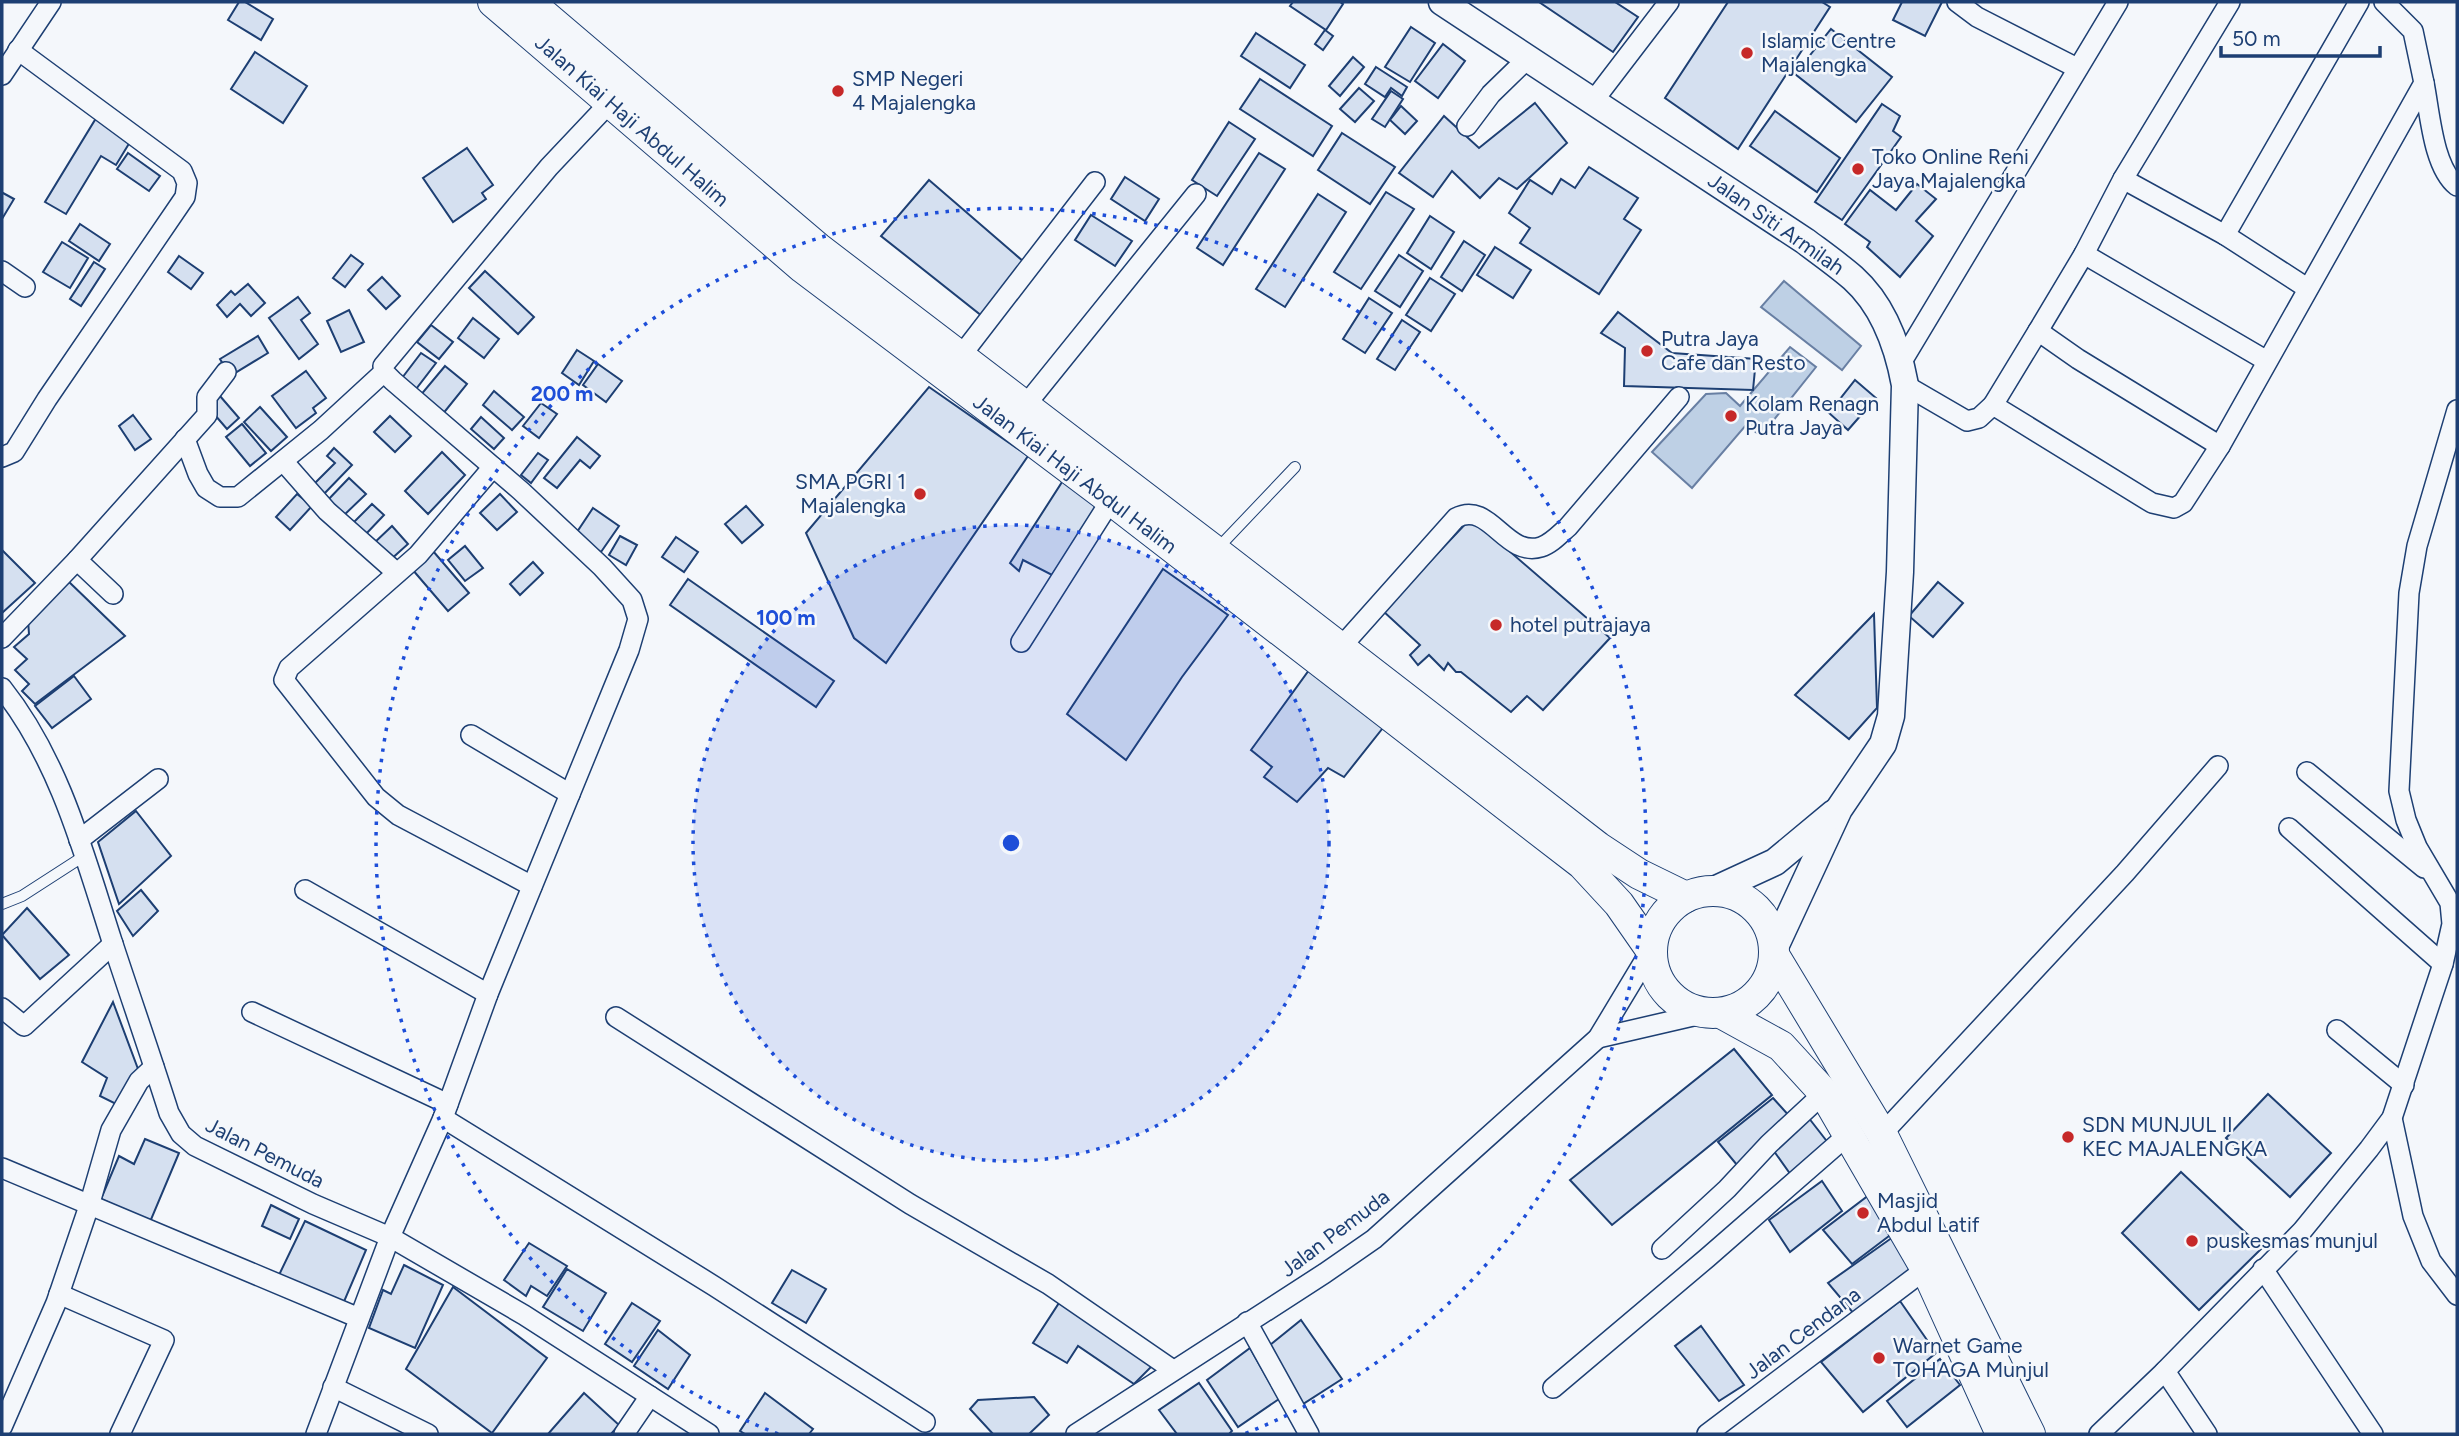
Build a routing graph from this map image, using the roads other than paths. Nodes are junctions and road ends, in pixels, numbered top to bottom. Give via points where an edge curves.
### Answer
1 (51, 2) edge
2 (493, 2) edge
3 (529, 2) edge
4 (1442, 2) edge
5 (1669, 2) edge
6 (1958, 2) edge
7 (2118, 2) edge
8 (2230, 2) edge
9 (2359, 2) edge
10 (2384, 2) edge
11 (18, 50) junction
12 (1528, 58) junction
13 (2077, 68) junction
14 (2, 75) edge
15 (2424, 83) junction
16 (619, 93) junction
17 (1594, 100) junction
18 (1467, 126) dead end
19 (2123, 179) junction
20 (1095, 182) dead end
21 (2457, 186) edge
22 (1196, 194) dead end
23 (2225, 235) junction
24 (2084, 254) junction
25 (2, 271) edge
26 (25, 287) dead end
27 (2307, 288) junction
28 (2038, 331) junction
29 (960, 357) junction
30 (2267, 361) junction
31 (226, 372) dead end
32 (384, 372) junction
33 (1903, 374) junction
34 (1679, 397) dead end
35 (1993, 405) junction
36 (1024, 407) junction
37 (2457, 410) edge
38 (185, 439) junction
39 (2220, 446) junction
40 (2, 457) edge
41 (283, 461) junction
42 (493, 467) junction
43 (1294, 467) dead end
44 (1111, 500) junction
45 (1215, 551) junction
46 (77, 560) junction
47 (397, 573) junction
48 (113, 594) dead end
49 (2, 638) edge
50 (1021, 642) dead end
51 (1341, 648) junction
52 (2, 688) edge
53 (471, 735) dead end
54 (2218, 766) dead end
55 (2307, 772) dead end
56 (158, 779) dead end
57 (569, 794) junction
58 (1839, 809) junction
59 (2289, 828) dead end
60 (82, 848) junction
61 (2436, 878) junction
62 (532, 886) junction
63 (305, 890) dead end
64 (1699, 894) junction
65 (2, 904) edge
66 (113, 944) junction
67 (1651, 950) junction
68 (1774, 952) junction
69 (2443, 964) junction
70 (488, 994) junction
71 (2, 1008) edge
72 (252, 1012) dead end
73 (1713, 1013) junction
74 (616, 1017) dead end
75 (2337, 1030) dead end
76 (1598, 1038) junction
77 (154, 1067) junction
78 (2404, 1085) junction
79 (1824, 1094) junction
80 (445, 1111) junction
81 (2392, 1118) junction
82 (1849, 1134) junction
83 (1882, 1134) junction
84 (2, 1168) edge
85 (89, 1206) junction
86 (390, 1237) junction
87 (1662, 1249) dead end
88 (1926, 1269) junction
89 (2263, 1269) junction
90 (59, 1294) junction
91 (2457, 1296) edge
92 (359, 1318) junction
93 (1247, 1322) junction
94 (1174, 1370) junction
95 (2165, 1371) junction
96 (333, 1387) junction
97 (1553, 1388) dead end
98 (650, 1396) junction
99 (925, 1422) dead end
100 (2, 1427) edge
101 (120, 1434) edge
102 (316, 1434) edge
103 (428, 1434) edge
104 (624, 1434) edge
105 (709, 1434) edge
106 (1076, 1434) edge
107 (1308, 1434) edge
108 (1707, 1434) edge
109 (2001, 1434) edge
110 (2030, 1434) edge
111 (2099, 1434) edge
112 (2207, 1434) edge
113 (2373, 1434) edge

1 - 11 street
2 - 16 main road, Jalan Kiai Haji Abdul Halim
3 - 16 main road, Jalan Kiai Haji Abdul Halim
4 - 12 main road, Jalan Siti Armilah
5 - 17 street
6 - 13 street via 1977,17
7 - 13 street
8 - 19 street
9 - 23 street
10 - 15 street via 2413,31
11 - 14 street
11 - 40 street via 181,171 187,183 185,197 15,452
12 - 17 main road, Jalan Siti Armilah
12 - 18 street via 1491,94
13 - 33 street
15 - 21 street via 2440,162
15 - 27 street
16 - 29 main road, Jalan Kiai Haji Abdul Halim
16 - 32 street via 549,167 385,362
16 - 44 main road, Jalan Kiai Haji Abdul Halim via 803,268
17 - 33 main road, Jalan Siti Armilah via 1805,241 1855,280 1884,318
19 - 23 street
19 - 24 street
20 - 29 street
22 - 36 street
23 - 27 street
24 - 28 street
24 - 30 street
25 - 26 street
27 - 30 street
28 - 35 street
28 - 39 street
29 - 36 main road, Jalan Kiai Haji Abdul Halim
30 - 39 street
31 - 38 street via 207,397 207,415
32 - 41 street
32 - 42 street
33 - 35 street via 1966,421 1979,418
33 - 58 main road, Jalan Siti Armilah via 1900,572 1891,716 1883,744
34 - 51 street via 1553,540 1539,548 1515,545 1483,518 1463,514
35 - 39 street via 2166,508 2180,506 2187,499
36 - 45 main road, Jalan Kiai Haji Abdul Halim
37 - 61 street via 2409,593 2399,791 2417,847
38 - 41 street via 206,488 220,497 242,496
38 - 46 street
41 - 47 street via 327,511
42 - 47 street
42 - 57 street via 602,566 632,600 638,619
43 - 45 lane
44 - 50 street
44 - 67 main road, Jalan Kiai Haji Abdul Halim via 1582,864 1619,904
45 - 51 main road, Jalan Kiai Haji Abdul Halim
46 - 48 street
46 - 49 street
47 - 62 street via 289,668 284,680 376,797 398,814
51 - 64 main road, Jalan Kiai Haji Abdul Halim via 1598,847 1639,874
52 - 60 street, Jalan Pemuda via 37,741
53 - 57 street
54 - 83 street
55 - 61 street
56 - 60 street
57 - 62 street
58 - 64 main road via 1775,862
58 - 68 main road
59 - 69 street
60 - 65 lane via 22,896
60 - 66 street, Jalan Pemuda
61 - 69 street via 2452,911
62 - 70 street
63 - 70 street
64 - 67 main road via 1671,907 1660,920
64 - 68 main road via 1735,895 1755,908 1769,926
66 - 71 street via 24,1026
66 - 77 street, Jalan Pemuda
67 - 73 main road via 1658,979 1678,1002
67 - 76 street
68 - 73 main road via 1767,982 1748,1003
68 - 83 main road
69 - 78 street
70 - 80 street
72 - 80 street
73 - 76 street
73 - 79 main road via 1781,1046
74 - 94 street via 910,1204 1048,1284
75 - 78 street
76 - 93 street, Jalan Pemuda via 1374,1239
77 - 85 street via 139,1080 111,1130
77 - 86 street, Jalan Pemuda via 169,1113 181,1134 195,1146
78 - 81 street
79 - 82 main road
79 - 87 street
80 - 86 street
80 - 99 street
81 - 89 street via 2302,1231
81 - 91 street via 2413,1216 2431,1261
82 - 88 main road
82 - 97 street
83 - 110 main road
84 - 85 street
85 - 90 street
85 - 92 street
86 - 92 street
86 - 98 street, Jalan Pemuda
88 - 108 street, Jalan Cendana
88 - 109 main road
89 - 95 street
89 - 113 street
90 - 100 street
90 - 101 street via 164,1340
92 - 96 street
93 - 94 street, Jalan Pemuda
93 - 107 street
94 - 106 street, Jalan Pemuda
95 - 111 street
95 - 112 street
96 - 102 street
96 - 103 street
98 - 104 street
98 - 105 street, Jalan Pemuda

